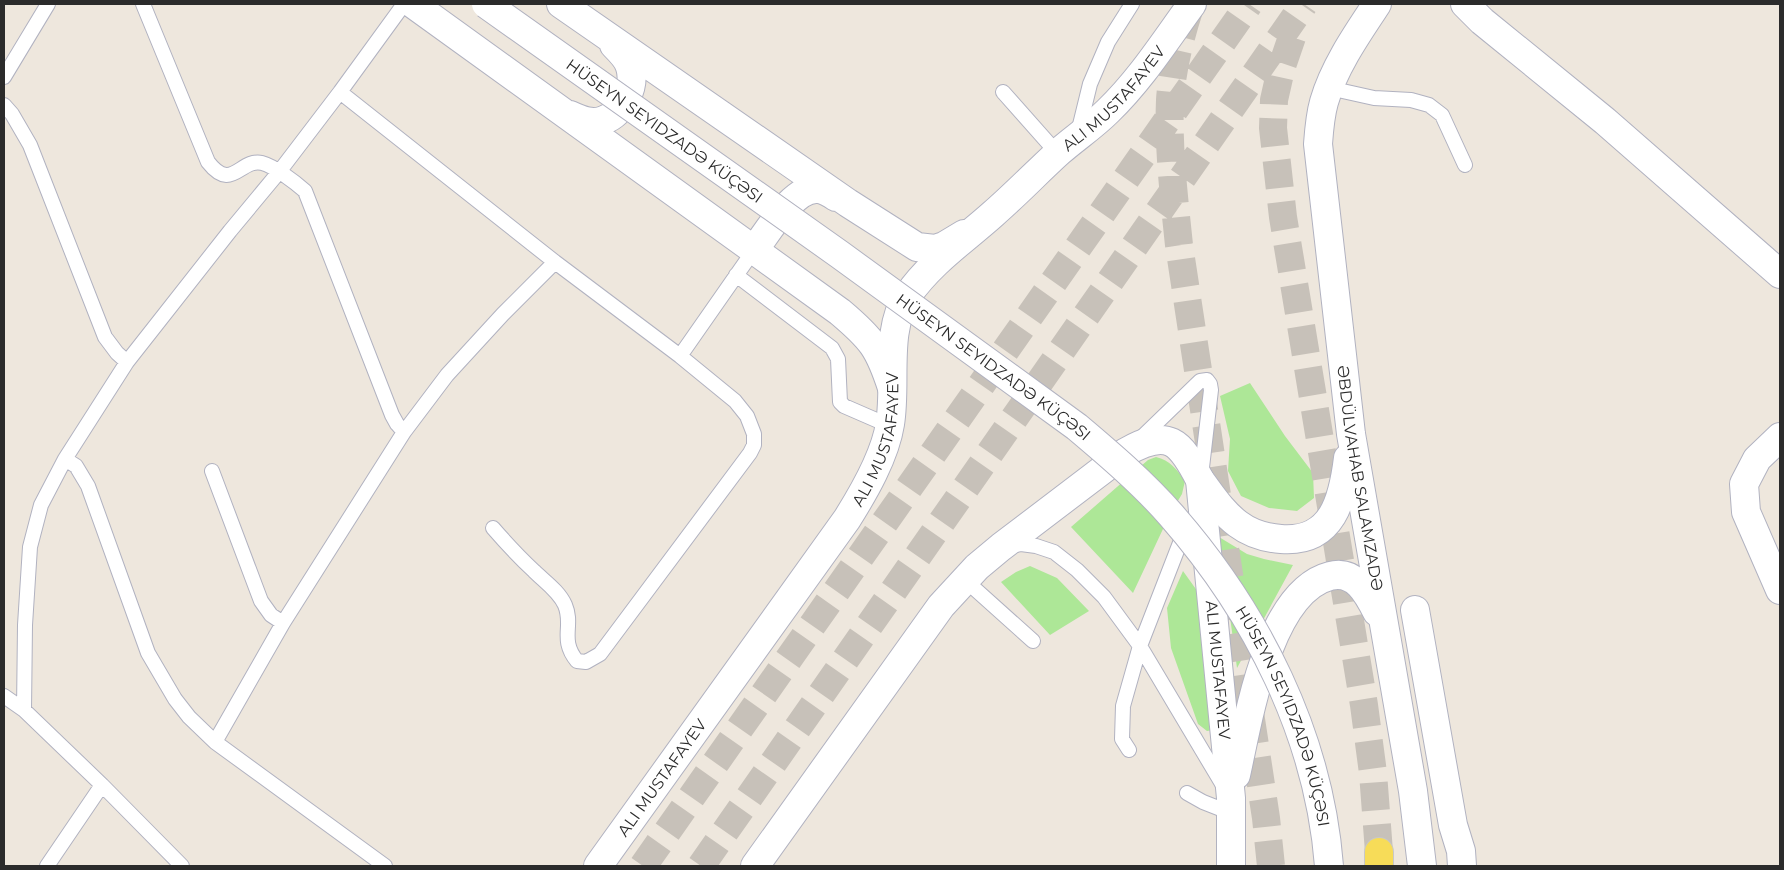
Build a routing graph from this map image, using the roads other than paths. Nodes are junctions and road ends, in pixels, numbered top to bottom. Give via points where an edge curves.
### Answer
1 (48, 4) edge
2 (143, 4) edge
3 (404, 4) edge
4 (413, 4) edge
5 (486, 4) edge
6 (561, 4) edge
7 (1132, 4) edge
8 (1192, 4) edge
9 (1377, 4) edge
10 (1465, 4) edge
11 (596, 29) junction
12 (4, 77) edge
13 (1329, 88) junction
14 (340, 92) junction
15 (1003, 92) dead end
16 (547, 101) junction
17 (4, 105) edge
18 (1067, 146) junction
19 (1465, 165) dead end
20 (279, 172) junction
21 (848, 203) junction
22 (994, 213) junction
23 (754, 250) junction
24 (555, 262) junction
25 (1780, 274) edge
26 (736, 275) junction
27 (680, 356) junction
28 (128, 362) junction
29 (893, 393) junction
30 (890, 426) junction
31 (404, 432) junction
32 (1350, 434) junction
33 (1780, 437) edge
34 (1126, 452) junction
35 (65, 459) junction
36 (212, 471) dead end
37 (1200, 480) junction
38 (493, 528) dead end
39 (1001, 547) junction
40 (964, 580) junction
41 (1780, 590) edge
42 (1415, 610) dead end
43 (283, 623) junction
44 (1384, 626) junction
45 (1033, 641) dead end
46 (1140, 646) junction
47 (4, 696) edge
48 (24, 710) junction
49 (215, 742) junction
50 (1129, 750) dead end
51 (102, 785) junction
52 (1187, 793) dead end
53 (1231, 806) junction
54 (47, 866) edge
55 (182, 866) edge
56 (385, 866) edge
57 (598, 866) edge
58 (755, 866) edge
59 (1231, 866) edge
60 (1329, 866) edge
61 (1422, 866) edge
62 (1462, 866) edge

1 - 12 lane
2 - 20 lane via 215,172 223,176 254,163 262,163
3 - 14 lane
4 - 16 main road
5 - 60 main road, HÜSEYN SEYIDZADƏ KÜÇƏSI, bridge via 1077,427 1111,455 1170,514 1204,556 1273,664 1314,776
6 - 11 main road
7 - 18 lane via 1108,42
8 - 18 main road via 1130,89
9 - 13 main road, ƏBDÜLVAHAB SALAMZADƏ
10 - 25 main road via 1482,22 1605,121
11 - 16 main road via 616,47 630,67 630,90 622,105 605,120 596,122 583,121
11 - 21 main road
13 - 19 lane via 1429,105 1442,115
13 - 32 main road, ƏBDÜLVAHAB SALAMZADƏ via 1318,144
14 - 20 lane
14 - 24 lane
15 - 18 lane
16 - 23 main road
17 - 28 lane via 30,145 105,336
18 - 22 main road
20 - 28 lane
20 - 31 lane via 304,191 392,415
21 - 22 main road via 927,249 955,240
21 - 23 main road via 826,191 808,190 791,201
22 - 29 main road via 940,259 907,297 894,328
23 - 26 lane
23 - 29 main road via 840,312 867,336 877,349
24 - 27 lane
24 - 31 lane via 447,375
26 - 27 lane
26 - 30 lane via 832,348 838,358 840,402 844,406
27 - 38 lane via 735,401 747,416 754,434 754,445 600,654 586,662 578,660 570,652 568,616 560,596
28 - 35 lane
29 - 30 main road
30 - 57 main road via 859,500
31 - 43 lane
32 - 37 main road via 1340,502 1322,527 1301,538 1270,538 1251,532 1226,513
32 - 44 main road, ƏBDÜLVAHAB SALAMZADƏ
33 - 41 main road via 1756,459 1744,484 1746,512
34 - 37 main road via 1140,444 1165,439 1182,450
34 - 37 lane via 1200,381 1206,380 1211,390
34 - 39 main road
35 - 48 lane via 41,505 30,547
35 - 49 lane via 76,466 88,486 148,653 175,699
36 - 43 lane via 261,601 271,615
37 - 46 lane via 1192,514
37 - 53 main road
39 - 40 main road
39 - 46 lane via 1021,544 1054,552 1104,597
40 - 45 lane
40 - 58 main road via 941,606
42 - 62 main road
43 - 49 lane
44 - 53 main road via 1361,585 1346,575 1321,578 1298,598 1270,645 1257,684
44 - 61 main road, ƏBDÜLVAHAB SALAMZADƏ via 1413,791
46 - 50 lane via 1122,706 1122,739
46 - 53 lane
47 - 48 lane
48 - 51 lane
49 - 56 lane
51 - 54 lane
51 - 55 lane
52 - 53 lane via 1204,802
53 - 59 main road

